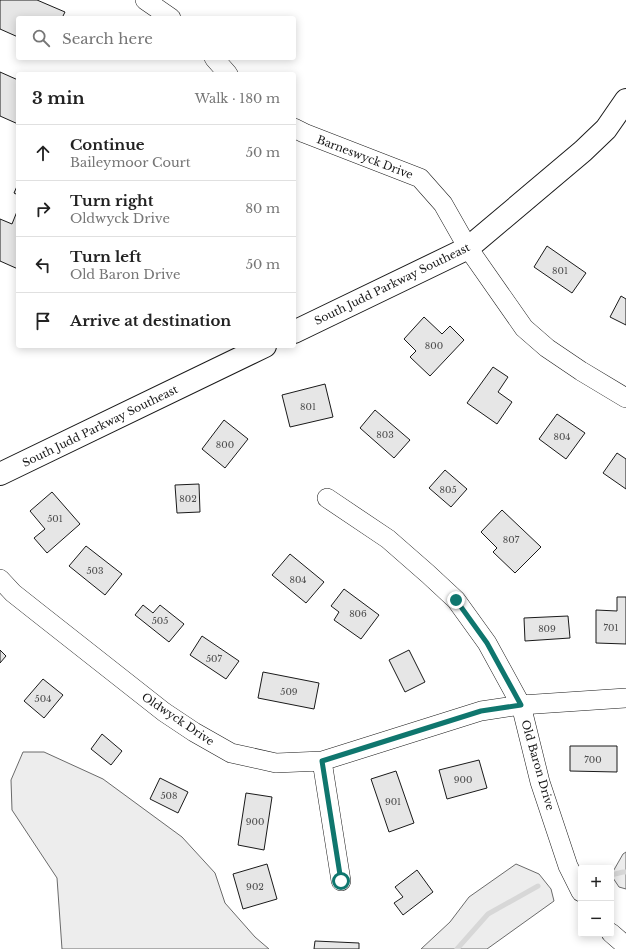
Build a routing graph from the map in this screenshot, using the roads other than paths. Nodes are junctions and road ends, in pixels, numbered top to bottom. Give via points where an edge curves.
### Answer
1 (145, 0) edge
2 (168, 16) edge
3 (216, 60) edge
4 (226, 72) edge
5 (626, 100) edge
6 (296, 129) edge
7 (468, 248) junction
8 (296, 331) edge
9 (261, 348) edge
10 (626, 398) edge
11 (0, 474) edge
12 (327, 498) dead end
13 (0, 579) edge
14 (626, 698) edge
15 (521, 705) junction
16 (322, 761) junction
17 (341, 881) dead end
18 (578, 886) edge
19 (614, 936) edge
20 (626, 946) edge

1 - 2 street
3 - 4 street
5 - 7 highway, South Judd Parkway Southeast via 606,129 584,152
6 - 7 street, Barneswyck Drive via 420,178 443,204
7 - 8 highway, South Judd Parkway Southeast
7 - 10 street, Barneswyck Drive via 524,328 553,351
9 - 11 highway, South Judd Parkway Southeast
12 - 15 street, Old Baron Drive via 388,539 456,600 487,643
13 - 16 street, Oldwyck Drive via 37,612 158,707 200,736 231,753 276,763
14 - 15 street, Oldwyck Drive
15 - 16 street, Oldwyck Drive via 481,711
15 - 18 street, Old Baron Drive via 540,782 568,866
16 - 17 street
19 - 20 street

